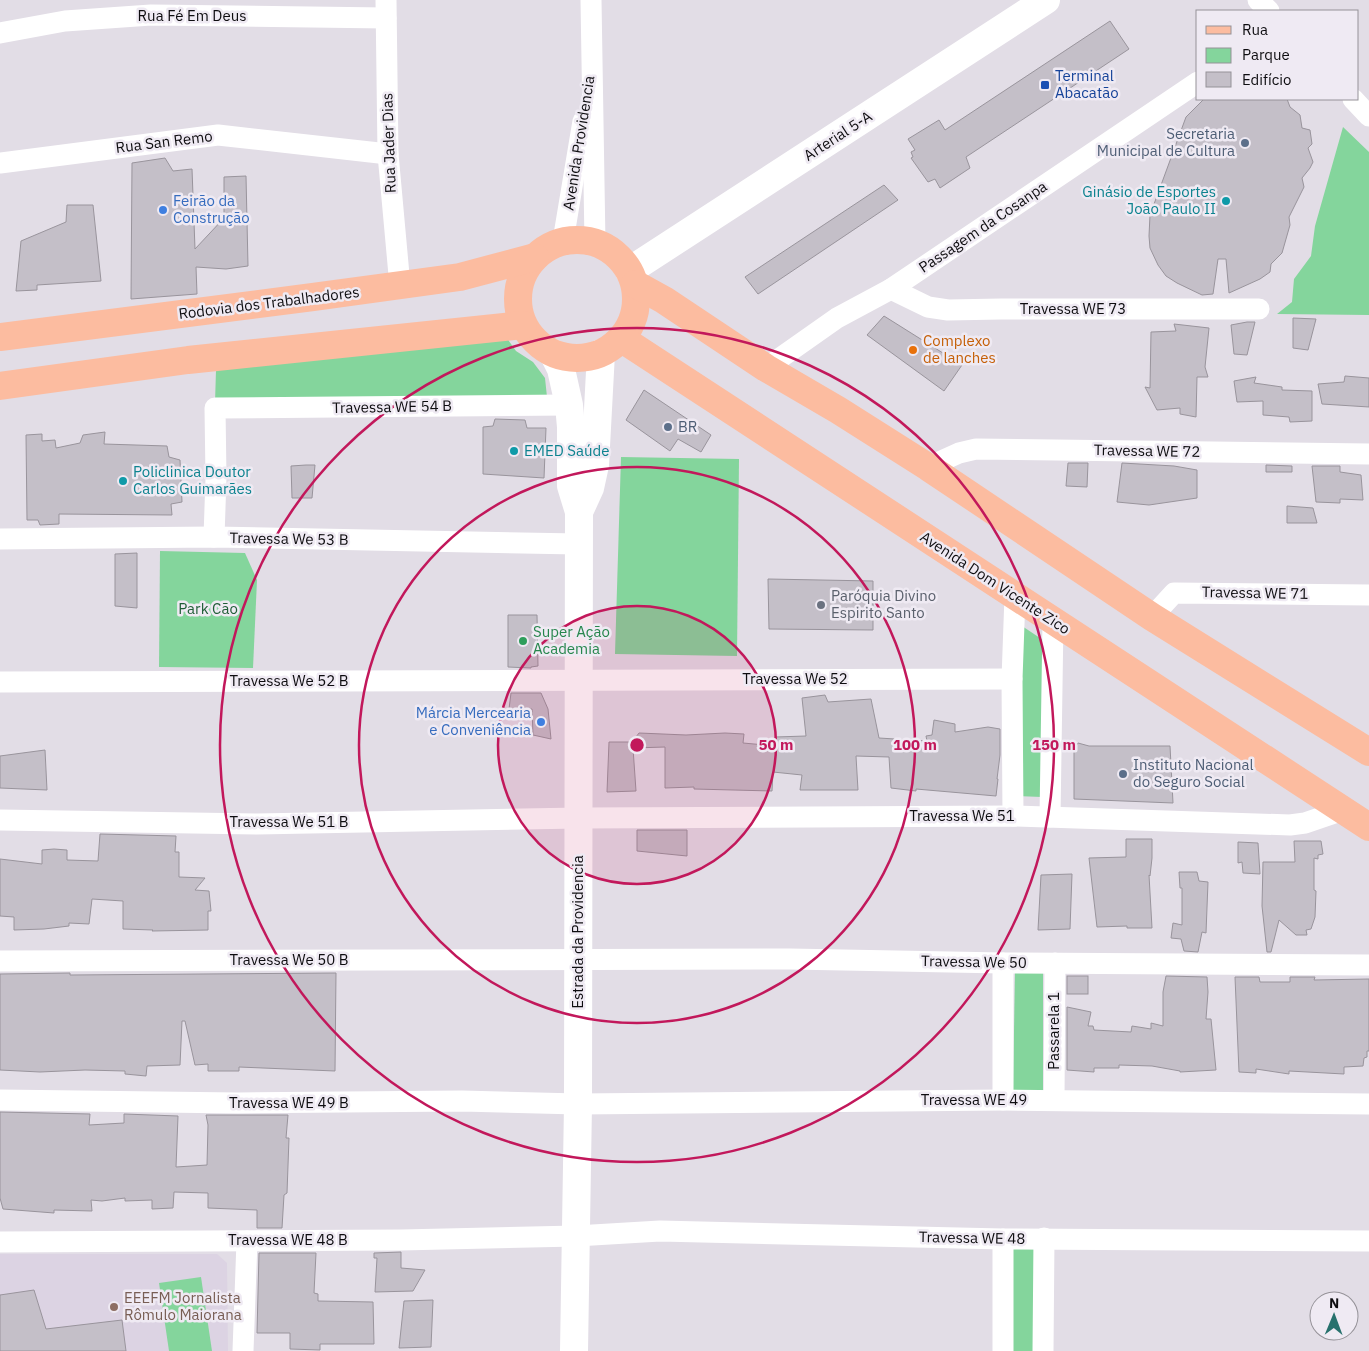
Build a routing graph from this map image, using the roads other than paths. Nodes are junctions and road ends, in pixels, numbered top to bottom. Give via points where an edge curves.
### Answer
1 (591, 0) edge
2 (1046, 0) edge
3 (1258, 0) edge
4 (386, 9) edge
5 (1268, 10) edge
6 (0, 33) edge
7 (592, 69) junction
8 (1196, 83) edge
9 (1354, 100) edge
10 (1369, 116) edge
11 (388, 154) junction
12 (0, 163) edge
13 (563, 242) junction
14 (595, 243) junction
15 (535, 257) junction
16 (632, 278) junction
17 (400, 286) junction
18 (891, 289) junction
19 (1259, 309) dead end
20 (523, 325) junction
21 (0, 337) edge
22 (611, 346) junction
23 (553, 353) junction
24 (766, 368) junction
25 (0, 386) edge
26 (569, 405) junction
27 (1369, 454) edge
28 (928, 467) junction
29 (579, 512) junction
30 (214, 537) junction
31 (0, 539) edge
32 (578, 544) junction
33 (1369, 594) edge
34 (1015, 596) junction
35 (1152, 617) junction
36 (1053, 621) junction
37 (1012, 679) junction
38 (578, 680) junction
39 (0, 682) edge
40 (1369, 752) edge
41 (1344, 810) junction
42 (1013, 816) junction
43 (1050, 817) junction
44 (578, 818) junction
45 (0, 820) edge
46 (1369, 827) edge
47 (578, 960) junction
48 (0, 961) edge
49 (1004, 963) junction
50 (1055, 963) junction
51 (1369, 965) edge
52 (0, 1100) edge
53 (1003, 1100) junction
54 (1054, 1100) junction
55 (578, 1104) junction
56 (1369, 1104) edge
57 (576, 1236) junction
58 (1044, 1238) junction
59 (1003, 1239) junction
60 (246, 1240) junction
61 (1369, 1241) edge
62 (0, 1242) edge
63 (243, 1351) edge
64 (574, 1351) edge
65 (1002, 1351) edge
66 (1043, 1351) edge

1 - 7 street
2 - 16 main road, Arterial 5-A
3 - 5 street
4 - 6 street, Rua Fé Em Deus via 151,15 65,21
4 - 11 street, Rua Jader Dias
7 - 13 street, Avenida Providencia
7 - 14 street, Avenida Providencia
8 - 18 street, Passagem da Cosanpa
9 - 10 street
11 - 12 street, Rua San Remo via 218,135
11 - 17 street, Rua Jader Dias
13 - 14 main road
13 - 15 main road via 548,247
14 - 16 main road via 615,254
15 - 17 main road, Rodovia dos Trabalhadores via 460,277
15 - 20 main road via 526,269 518,290
16 - 22 main road via 635,313 630,327
16 - 24 main road
17 - 21 main road, Rodovia dos Trabalhadores
18 - 19 street, Travessa WE 73 via 928,307 948,310
18 - 24 street, Passagem da Cosanpa via 837,318
20 - 23 main road via 535,342
20 - 25 main road via 188,360
22 - 23 main road via 577,358
22 - 29 main road, Estrada da Providencia via 595,465 590,488
22 - 34 main road, Avenida Dom Vicente Zico
23 - 26 main road, Estrada da Providencia via 561,370
24 - 28 main road
26 - 29 main road, Estrada da Providencia via 571,486
26 - 30 street, Travessa WE 54 B via 215,408
27 - 28 street, Travessa WE 72 via 976,449
28 - 35 main road
29 - 32 main road, Estrada da Providencia
30 - 31 street, Travessa We 53 B
30 - 32 street, Travessa We 53 B
32 - 38 main road, Estrada da Providencia
33 - 35 street, Travessa WE 71 via 1174,593
34 - 36 main road, Avenida Dom Vicente Zico
34 - 37 street
35 - 40 main road
36 - 41 main road, Avenida Dom Vicente Zico
36 - 43 street
37 - 38 street, Travessa We 52
37 - 42 street
38 - 39 street, Travessa We 52 B
38 - 44 main road, Estrada da Providencia
41 - 43 street, Travessa We 51 via 1297,825
41 - 46 main road, Avenida Dom Vicente Zico
42 - 43 street, Travessa We 51
42 - 44 street, Travessa We 51
44 - 45 street, Travessa We 51 B via 257,824
44 - 47 main road, Estrada da Providencia
47 - 48 street, Travessa We 50 B
47 - 49 street, Travessa We 50 via 790,958
47 - 55 main road, Estrada da Providencia
49 - 50 street, Travessa We 50
49 - 53 street
50 - 51 street, Travessa We 50
50 - 54 street, Passarela 1
52 - 55 street, Travessa WE 49 B
53 - 54 street, Travessa WE 49
53 - 55 street, Travessa WE 49
54 - 56 street, Travessa WE 49
55 - 57 main road, Estrada da Providencia
57 - 59 street, Travessa WE 48 via 660,1231
57 - 60 street, Travessa WE 48 B
57 - 64 main road, Estrada da Providencia
58 - 59 street, Travessa WE 48
58 - 61 street, Travessa WE 48
58 - 66 street
59 - 65 street
60 - 62 street, Travessa WE 48 B
60 - 63 street

